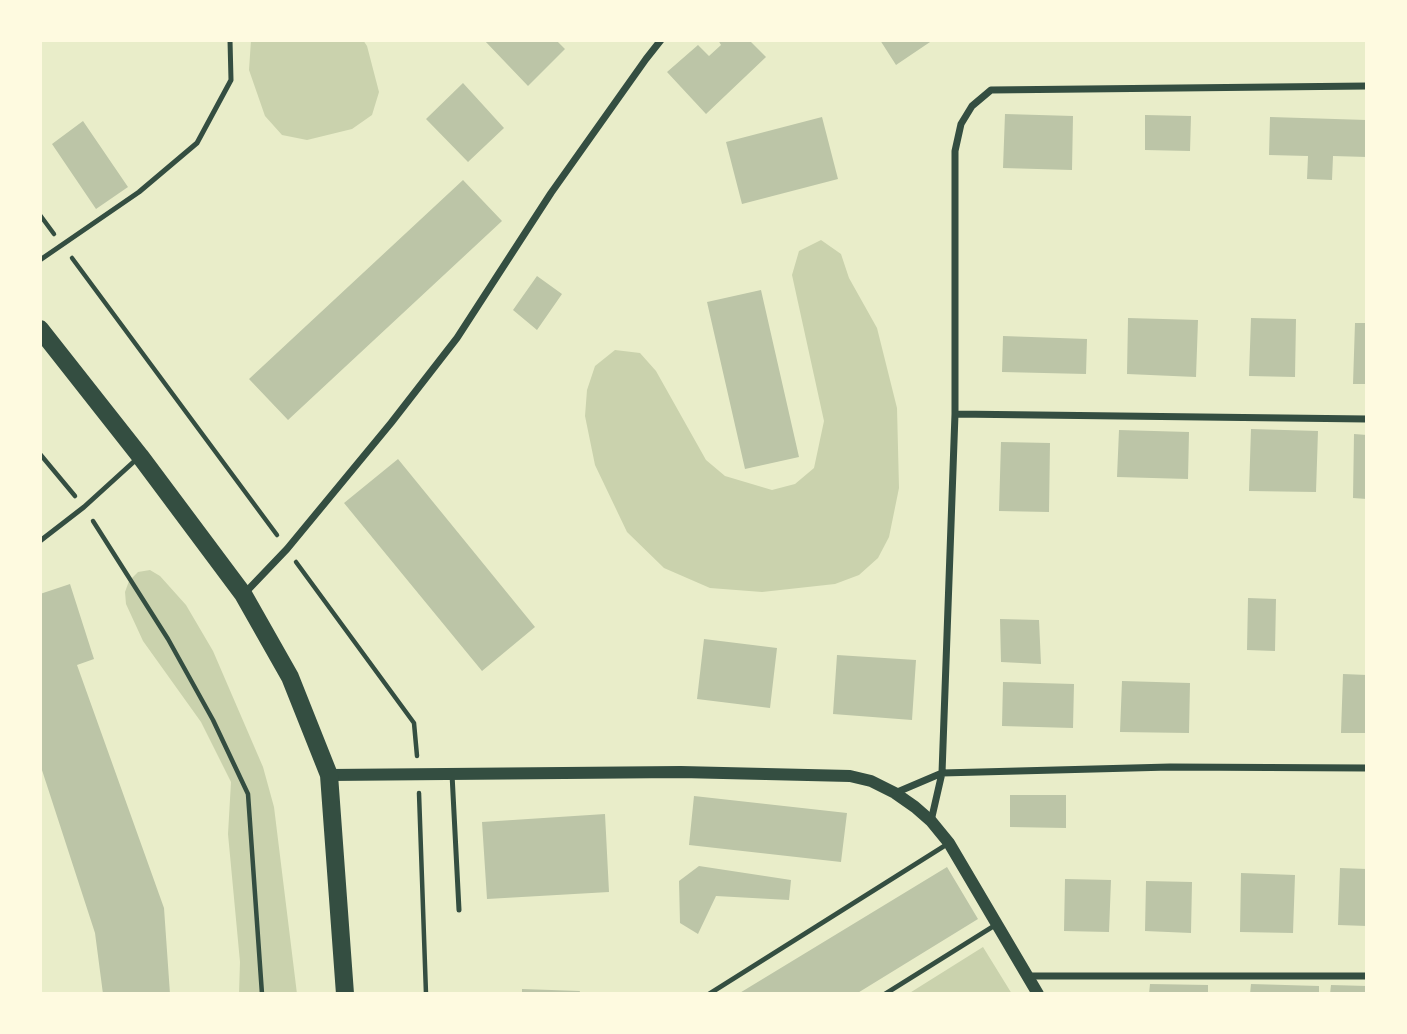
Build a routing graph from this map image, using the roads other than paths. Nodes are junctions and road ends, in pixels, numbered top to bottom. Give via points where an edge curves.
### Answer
1 (230, 40) edge
2 (661, 40) edge
3 (1367, 86) edge
4 (40, 260) edge
5 (40, 329) edge
6 (955, 414) junction
7 (1367, 419) edge
8 (140, 456) junction
9 (40, 541) edge
10 (243, 594) junction
11 (1367, 768) edge
12 (942, 773) junction
13 (453, 774) junction
14 (329, 775) junction
15 (895, 793) junction
16 (931, 821) junction
17 (949, 843) junction
18 (459, 910) dead end
19 (997, 924) junction
20 (1027, 976) junction
21 (1367, 976) edge
22 (345, 994) edge
23 (709, 994) edge
24 (886, 994) edge
25 (1038, 994) edge

1 - 4 lane via 231,80 197,144 139,192
2 - 10 street via 551,193 457,338 287,549
3 - 6 street via 991,90 972,106 961,124 955,151
5 - 8 main road
6 - 7 street
6 - 12 street
8 - 9 lane
8 - 10 main road
10 - 14 main road via 290,677
11 - 12 street
12 - 15 street
12 - 16 street
13 - 14 street
13 - 15 street via 849,776
13 - 18 lane
14 - 22 main road
15 - 16 street
16 - 17 street
17 - 19 street
17 - 23 lane
19 - 20 street
19 - 24 lane
20 - 21 street
20 - 25 street

